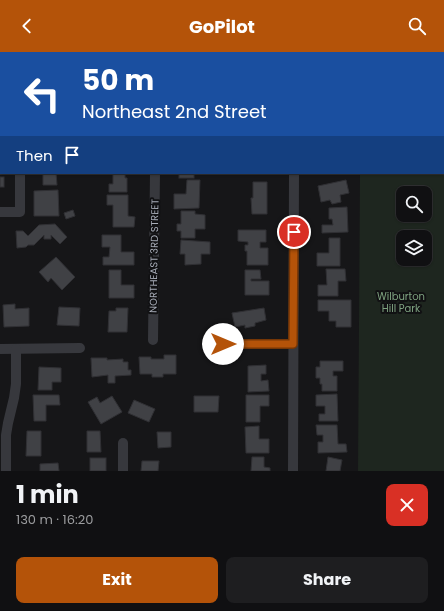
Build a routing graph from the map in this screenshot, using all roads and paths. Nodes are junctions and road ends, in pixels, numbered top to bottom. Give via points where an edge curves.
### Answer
1 (20, 174) edge
2 (155, 174) edge
3 (294, 174) edge
4 (0, 212) edge
5 (153, 340) dead end
6 (223, 344) dead end
7 (293, 344) junction
8 (80, 348) dead end
9 (0, 349) edge
10 (16, 349) junction
11 (123, 442) dead end
12 (6, 471) edge
13 (123, 471) edge
14 (293, 471) edge

1 - 4 street via 20,212
2 - 5 street, NORTHEAST 3RD STREET
3 - 7 street
6 - 7 street
7 - 14 street
8 - 10 street
9 - 10 street
10 - 12 street via 16,384 6,435
11 - 13 street

